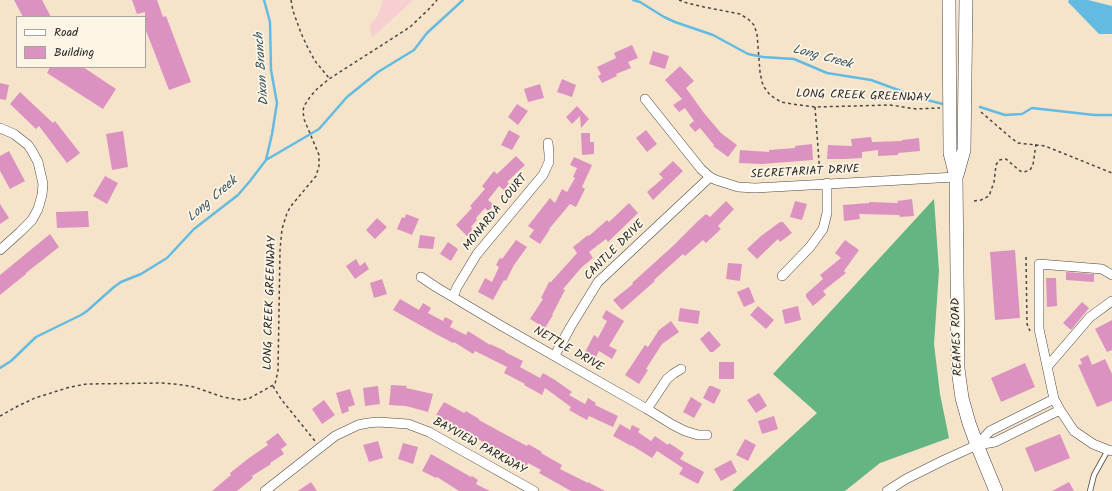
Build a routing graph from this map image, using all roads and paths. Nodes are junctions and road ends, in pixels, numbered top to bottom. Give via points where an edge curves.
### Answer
1 (291, 0) edge
2 (437, 0) edge
3 (679, 0) edge
4 (949, 0) edge
5 (954, 0) edge
6 (966, 0) edge
7 (329, 79) junction
8 (645, 99) dead end
9 (964, 100) junction
10 (815, 106) junction
11 (943, 108) dead end
12 (981, 112) dead end
13 (0, 128) edge
14 (548, 143) dead end
15 (1036, 144) junction
16 (1112, 173) edge
17 (820, 175) dead end
18 (710, 176) junction
19 (956, 177) junction
20 (827, 183) junction
21 (974, 201) dead end
22 (0, 250) edge
23 (1026, 257) dead end
24 (782, 276) dead end
25 (1112, 276) edge
26 (421, 277) dead end
27 (453, 297) junction
28 (1112, 301) edge
29 (1031, 335) dead end
30 (555, 355) junction
31 (1047, 367) junction
32 (681, 369) dead end
33 (273, 386) junction
34 (1054, 399) junction
35 (647, 408) junction
36 (1060, 410) junction
37 (0, 416) edge
38 (707, 435) dead end
39 (315, 441) dead end
40 (977, 445) junction
41 (1110, 451) edge
42 (270, 490) edge
43 (534, 491) edge
44 (887, 491) edge
45 (996, 491) edge
46 (1090, 491) edge

1 - 7 path via 307,46
2 - 7 path, LONG CREEK GREENWAY via 410,27
3 - 10 path, LONG CREEK GREENWAY via 748,19 754,25 757,34 760,77 764,87 773,98 786,103
4 - 19 main road, REAMES ROAD via 950,153
5 - 9 main road via 954,58
6 - 9 main road, REAMES ROAD
7 - 33 path, LONG CREEK GREENWAY via 306,102 303,111 319,155 319,166 316,176 291,206 282,229 278,371
8 - 18 street, SECRETARIAT DRIVE via 692,160
9 - 19 main road, REAMES ROAD via 964,150
10 - 11 path, LONG CREEK GREENWAY via 890,104 916,108
10 - 17 path
12 - 15 path via 1015,142
13 - 22 street via 14,134 28,145 38,162 43,184 42,196 32,220
14 - 27 street, MONARDA COURT via 549,162 543,175 477,254
15 - 16 path
15 - 21 path via 1030,170 1024,172 1006,159 1000,160 996,165 989,196
18 - 20 street, SECRETARIAT DRIVE via 738,187
18 - 30 street, CANTLE DRIVE via 598,282
19 - 20 street, SECRETARIAT DRIVE
19 - 40 main road, REAMES ROAD via 958,369 962,398
20 - 24 street via 827,213 823,229 810,247
23 - 29 path via 1027,324
25 - 31 street via 1102,268 1039,264 1039,329
26 - 27 street, NETTLE DRIVE
27 - 30 street, NETTLE DRIVE
28 - 31 street via 1090,317
30 - 35 street, NETTLE DRIVE
31 - 34 street
32 - 35 street via 667,379
33 - 37 path, LONG CREEK GREENWAY via 246,400 222,397 194,387 163,383 87,384 36,398
33 - 39 path
34 - 36 street
34 - 40 street via 990,431
35 - 38 street, NETTLE DRIVE via 685,431
36 - 40 street via 995,442
36 - 41 street via 1074,431 1093,444
40 - 44 street via 906,479
40 - 45 main road, REAMES ROAD
41 - 46 lane via 1094,475
42 - 43 street, BAYVIEW PARKWAY via 335,436 358,425 394,422 429,432

